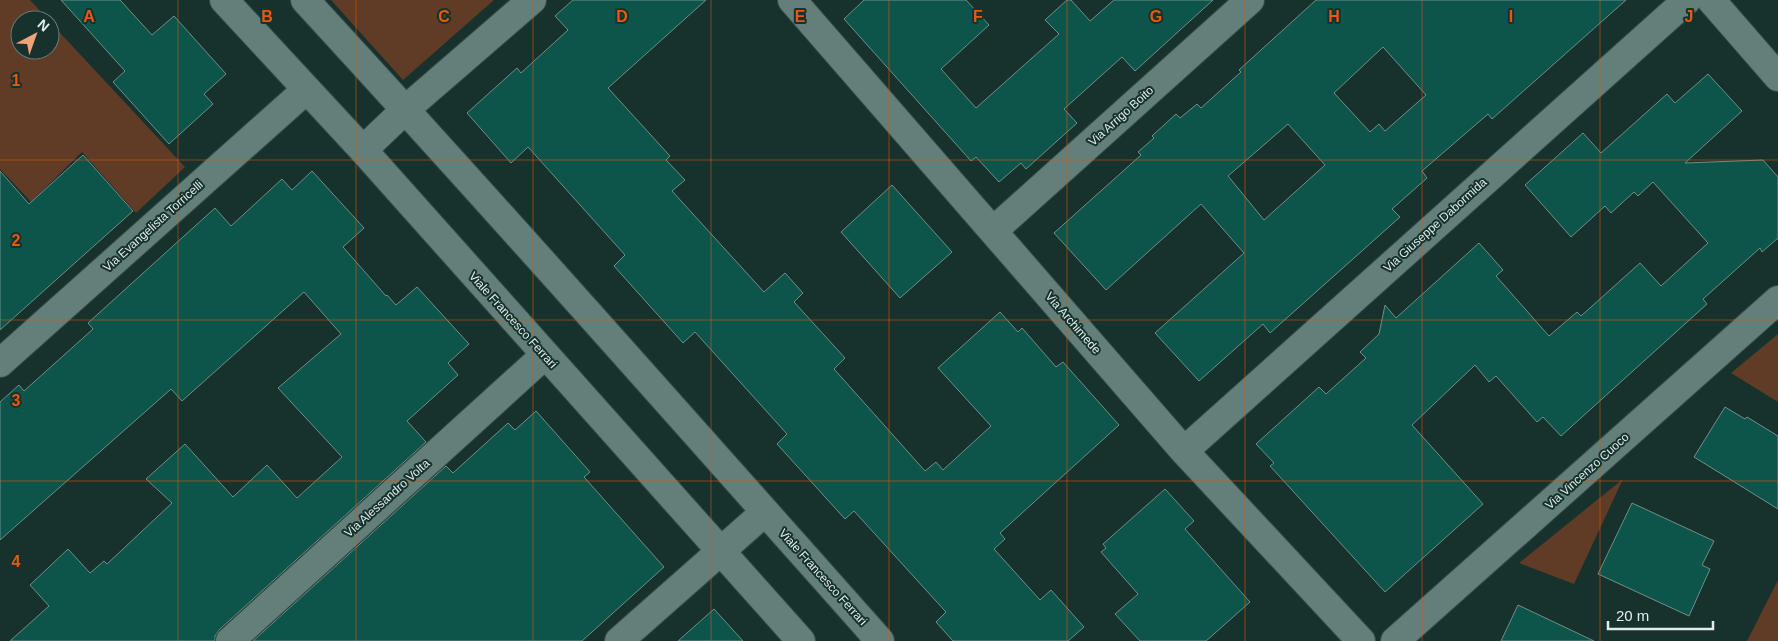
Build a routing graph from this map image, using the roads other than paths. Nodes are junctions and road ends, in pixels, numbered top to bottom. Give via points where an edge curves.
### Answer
1 (224, 0) edge
2 (305, 0) edge
3 (532, 0) edge
4 (1250, 0) edge
5 (1686, 0) edge
6 (1710, 0) edge
7 (800, 3) edge
8 (1778, 77) edge
9 (306, 90) junction
10 (406, 110) junction
11 (363, 150) junction
12 (993, 232) junction
13 (1778, 300) edge
14 (545, 356) junction
15 (0, 363) edge
16 (1184, 451) junction
17 (765, 512) junction
18 (720, 551) junction
19 (1403, 639) edge
20 (230, 641) edge
21 (619, 641) edge
22 (801, 641) edge
23 (880, 641) edge
24 (1361, 641) edge

1 - 9 street, Viale Francesco Ferrari
2 - 10 street, Viale Francesco Ferrari
3 - 10 street
4 - 12 street, Via Arrigo Boito
5 - 16 street, Via Giuseppe Dabormida
6 - 8 street
7 - 12 street, Via Archimede
9 - 11 street, Viale Francesco Ferrari
9 - 15 street, Via Evangelista Torricelli
10 - 11 street
10 - 17 street, Viale Francesco Ferrari
11 - 14 street, Viale Francesco Ferrari
12 - 16 street, Via Archimede
13 - 19 street, Via Vincenzo Cuoco
14 - 18 street, Viale Francesco Ferrari
14 - 20 street, Via Alessandro Volta
16 - 24 street, Via Archimede
17 - 18 street
17 - 23 street, Viale Francesco Ferrari
18 - 21 street
18 - 22 street, Viale Francesco Ferrari

